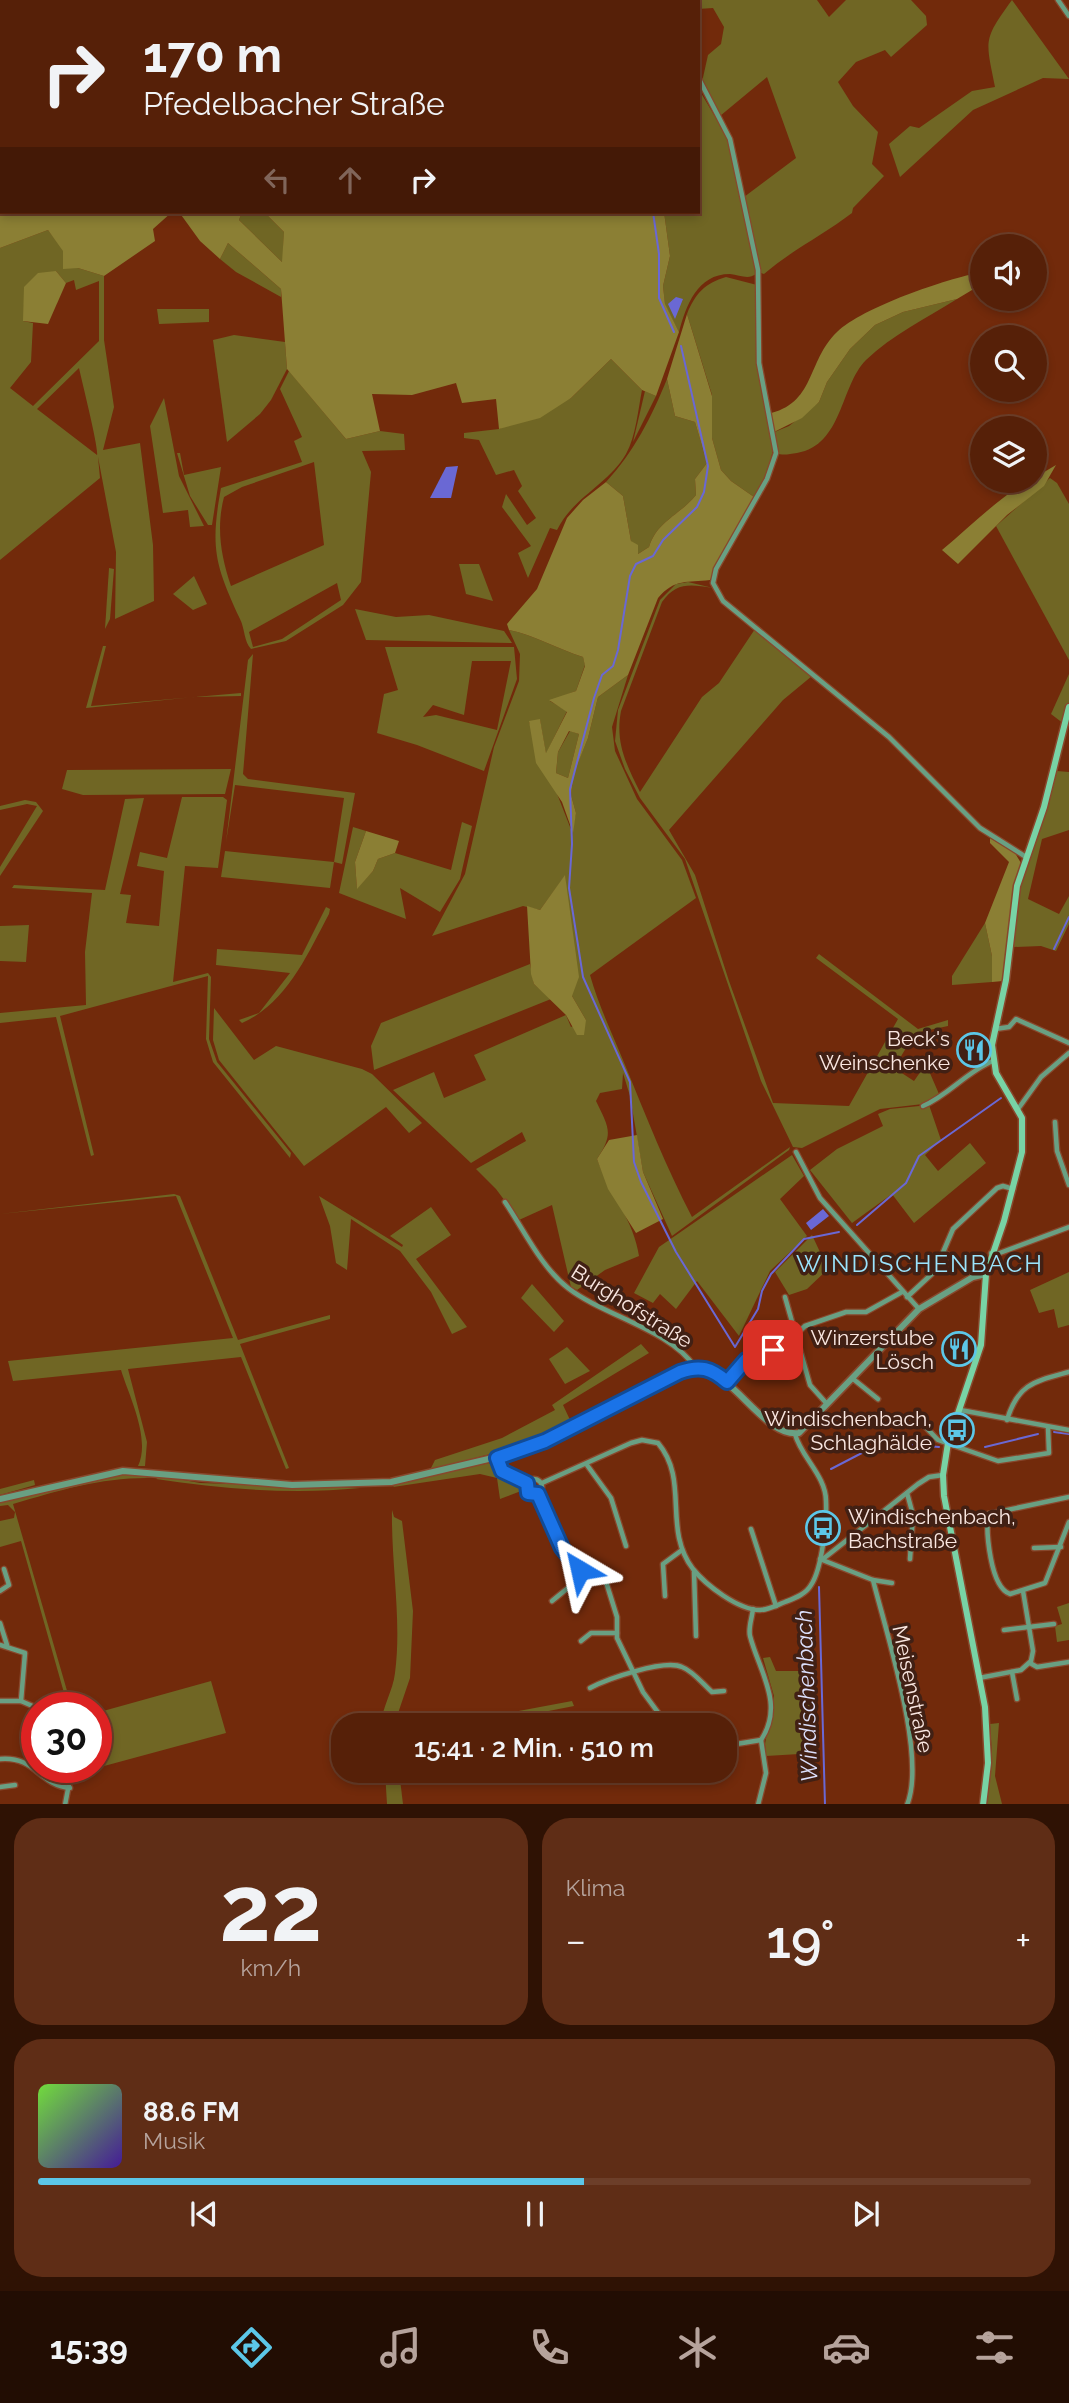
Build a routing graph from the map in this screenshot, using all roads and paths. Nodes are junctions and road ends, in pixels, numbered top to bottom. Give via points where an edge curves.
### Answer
1 (1058, 0) edge
2 (1069, 16) edge
3 (700, 81) edge
4 (1069, 708) edge
5 (1026, 857) junction
6 (995, 1029) junction
7 (1069, 1043) edge
8 (1069, 1053) edge
9 (993, 1061) junction
10 (923, 1106) dead end
11 (1018, 1109) junction
12 (1055, 1122) dead end
13 (796, 1152) dead end
14 (1069, 1185) edge
15 (1014, 1189) junction
16 (505, 1202) dead end
17 (1069, 1227) edge
18 (945, 1253) junction
19 (991, 1253) junction
20 (986, 1274) junction
21 (977, 1275) junction
22 (902, 1292) junction
23 (785, 1297) dead end
24 (907, 1297) junction
25 (919, 1309) junction
26 (797, 1331) junction
27 (695, 1367) junction
28 (1069, 1372) edge
29 (851, 1378) junction
30 (727, 1382) junction
31 (878, 1399) dead end
32 (828, 1405) junction
33 (960, 1410) junction
34 (916, 1417) dead end
35 (1007, 1420) junction
36 (1048, 1427) junction
37 (1069, 1430) edge
38 (795, 1434) junction
39 (948, 1443) junction
40 (497, 1458) junction
41 (587, 1465) junction
42 (943, 1475) junction
43 (527, 1483) junction
44 (542, 1483) junction
45 (907, 1493) junction
46 (538, 1494) junction
47 (1069, 1497) edge
48 (0, 1499) edge
49 (1069, 1522) edge
50 (751, 1529) dead end
51 (626, 1546) dead end
52 (1062, 1547) junction
53 (1034, 1548) dead end
54 (682, 1550) junction
55 (821, 1559) junction
56 (910, 1559) dead end
57 (4, 1569) dead end
58 (694, 1571) junction
59 (585, 1574) junction
60 (873, 1580) junction
61 (892, 1583) dead end
62 (0, 1591) edge
63 (1023, 1591) junction
64 (665, 1596) dead end
65 (552, 1601) dead end
66 (776, 1606) junction
67 (753, 1609) junction
68 (0, 1623) edge
69 (1054, 1624) dead end
70 (1029, 1628) junction
71 (1004, 1630) dead end
72 (617, 1633) junction
73 (696, 1636) dead end
74 (581, 1641) dead end
75 (0, 1645) edge
76 (7, 1646) junction
77 (1069, 1662) edge
78 (1030, 1664) junction
79 (633, 1672) junction
80 (1012, 1672) junction
81 (979, 1678) junction
82 (590, 1688) dead end
83 (724, 1691) dead end
84 (22, 1692) edge
85 (1017, 1699) dead end
86 (0, 1701) edge
87 (21, 1702) edge
88 (659, 1713) edge
89 (761, 1740) junction
90 (737, 1744) edge
91 (0, 1759) edge
92 (70, 1783) edge
93 (15, 1785) dead end
94 (0, 1787) edge
95 (70, 1788) junction
96 (65, 1804) edge
97 (756, 1804) edge
98 (907, 1804) edge
99 (983, 1804) edge

1 - 2 street
3 - 5 street via 730,139 758,270 759,363 776,453 767,479 716,569 715,590 889,737 980,828
4 - 5 main road
5 - 6 main road via 1017,886
6 - 7 street via 1009,1027 1016,1020
6 - 9 main road
8 - 11 street via 1041,1077
9 - 10 street via 967,1073
9 - 11 main road
11 - 15 main road via 1025,1138
12 - 14 street via 1057,1151
13 - 22 street via 820,1198
15 - 18 street via 997,1188 975,1206 953,1229
15 - 19 main road
16 - 27 street, Burghofstraße via 563,1284 647,1330
17 - 19 street
18 - 21 street
18 - 24 street via 930,1277
19 - 20 main road
20 - 21 street
20 - 33 main road via 981,1345
21 - 25 street
22 - 24 street
22 - 26 street via 866,1312 846,1312
23 - 26 street
24 - 25 street
25 - 29 street
26 - 30 street via 786,1344 746,1360
26 - 32 street via 810,1385
27 - 30 street
27 - 40 street via 545,1441
28 - 35 street via 1021,1391
29 - 31 street
29 - 32 street
30 - 38 street via 781,1430
32 - 38 street
33 - 35 street
33 - 39 main road
34 - 39 street via 938,1440
35 - 36 street
36 - 37 street
36 - 39 street via 1049,1453 1001,1462
38 - 55 street via 826,1501
39 - 42 main road
40 - 43 street via 502,1471
40 - 48 street via 391,1482 292,1485 123,1471
41 - 44 street
41 - 51 street via 611,1498
41 - 54 street via 631,1443 658,1443 676,1485 675,1526
42 - 45 street via 929,1477
42 - 81 main road
43 - 44 street via 534,1478
43 - 46 street via 528,1493
44 - 46 street
45 - 55 street
45 - 56 street via 913,1515
46 - 59 street via 562,1548
47 - 63 street via 988,1514 987,1537 1001,1589 1010,1594
49 - 52 street
50 - 66 street
52 - 53 street
52 - 63 street via 1045,1583
54 - 58 street
54 - 64 street via 663,1564
55 - 60 street
55 - 66 street via 811,1585
57 - 62 street via 9,1585
58 - 67 street via 734,1601
58 - 73 street
59 - 65 street
59 - 72 street via 602,1569
60 - 61 street
60 - 98 street, Meisenstraße via 912,1751 913,1784
63 - 70 street
66 - 67 street
67 - 89 street via 749,1634 771,1696
68 - 76 street
69 - 70 street
70 - 71 street
70 - 78 street
72 - 74 street via 591,1633
72 - 79 street
75 - 76 street
76 - 84 street via 25,1653
77 - 78 street
78 - 80 street
79 - 82 street
79 - 83 street via 681,1666 712,1692
79 - 88 street
80 - 81 street
80 - 85 street
81 - 99 main road via 988,1741
86 - 87 street
89 - 90 street
89 - 97 street via 766,1773
91 - 95 street via 30,1763 49,1785
92 - 95 street
93 - 94 street
95 - 96 street

